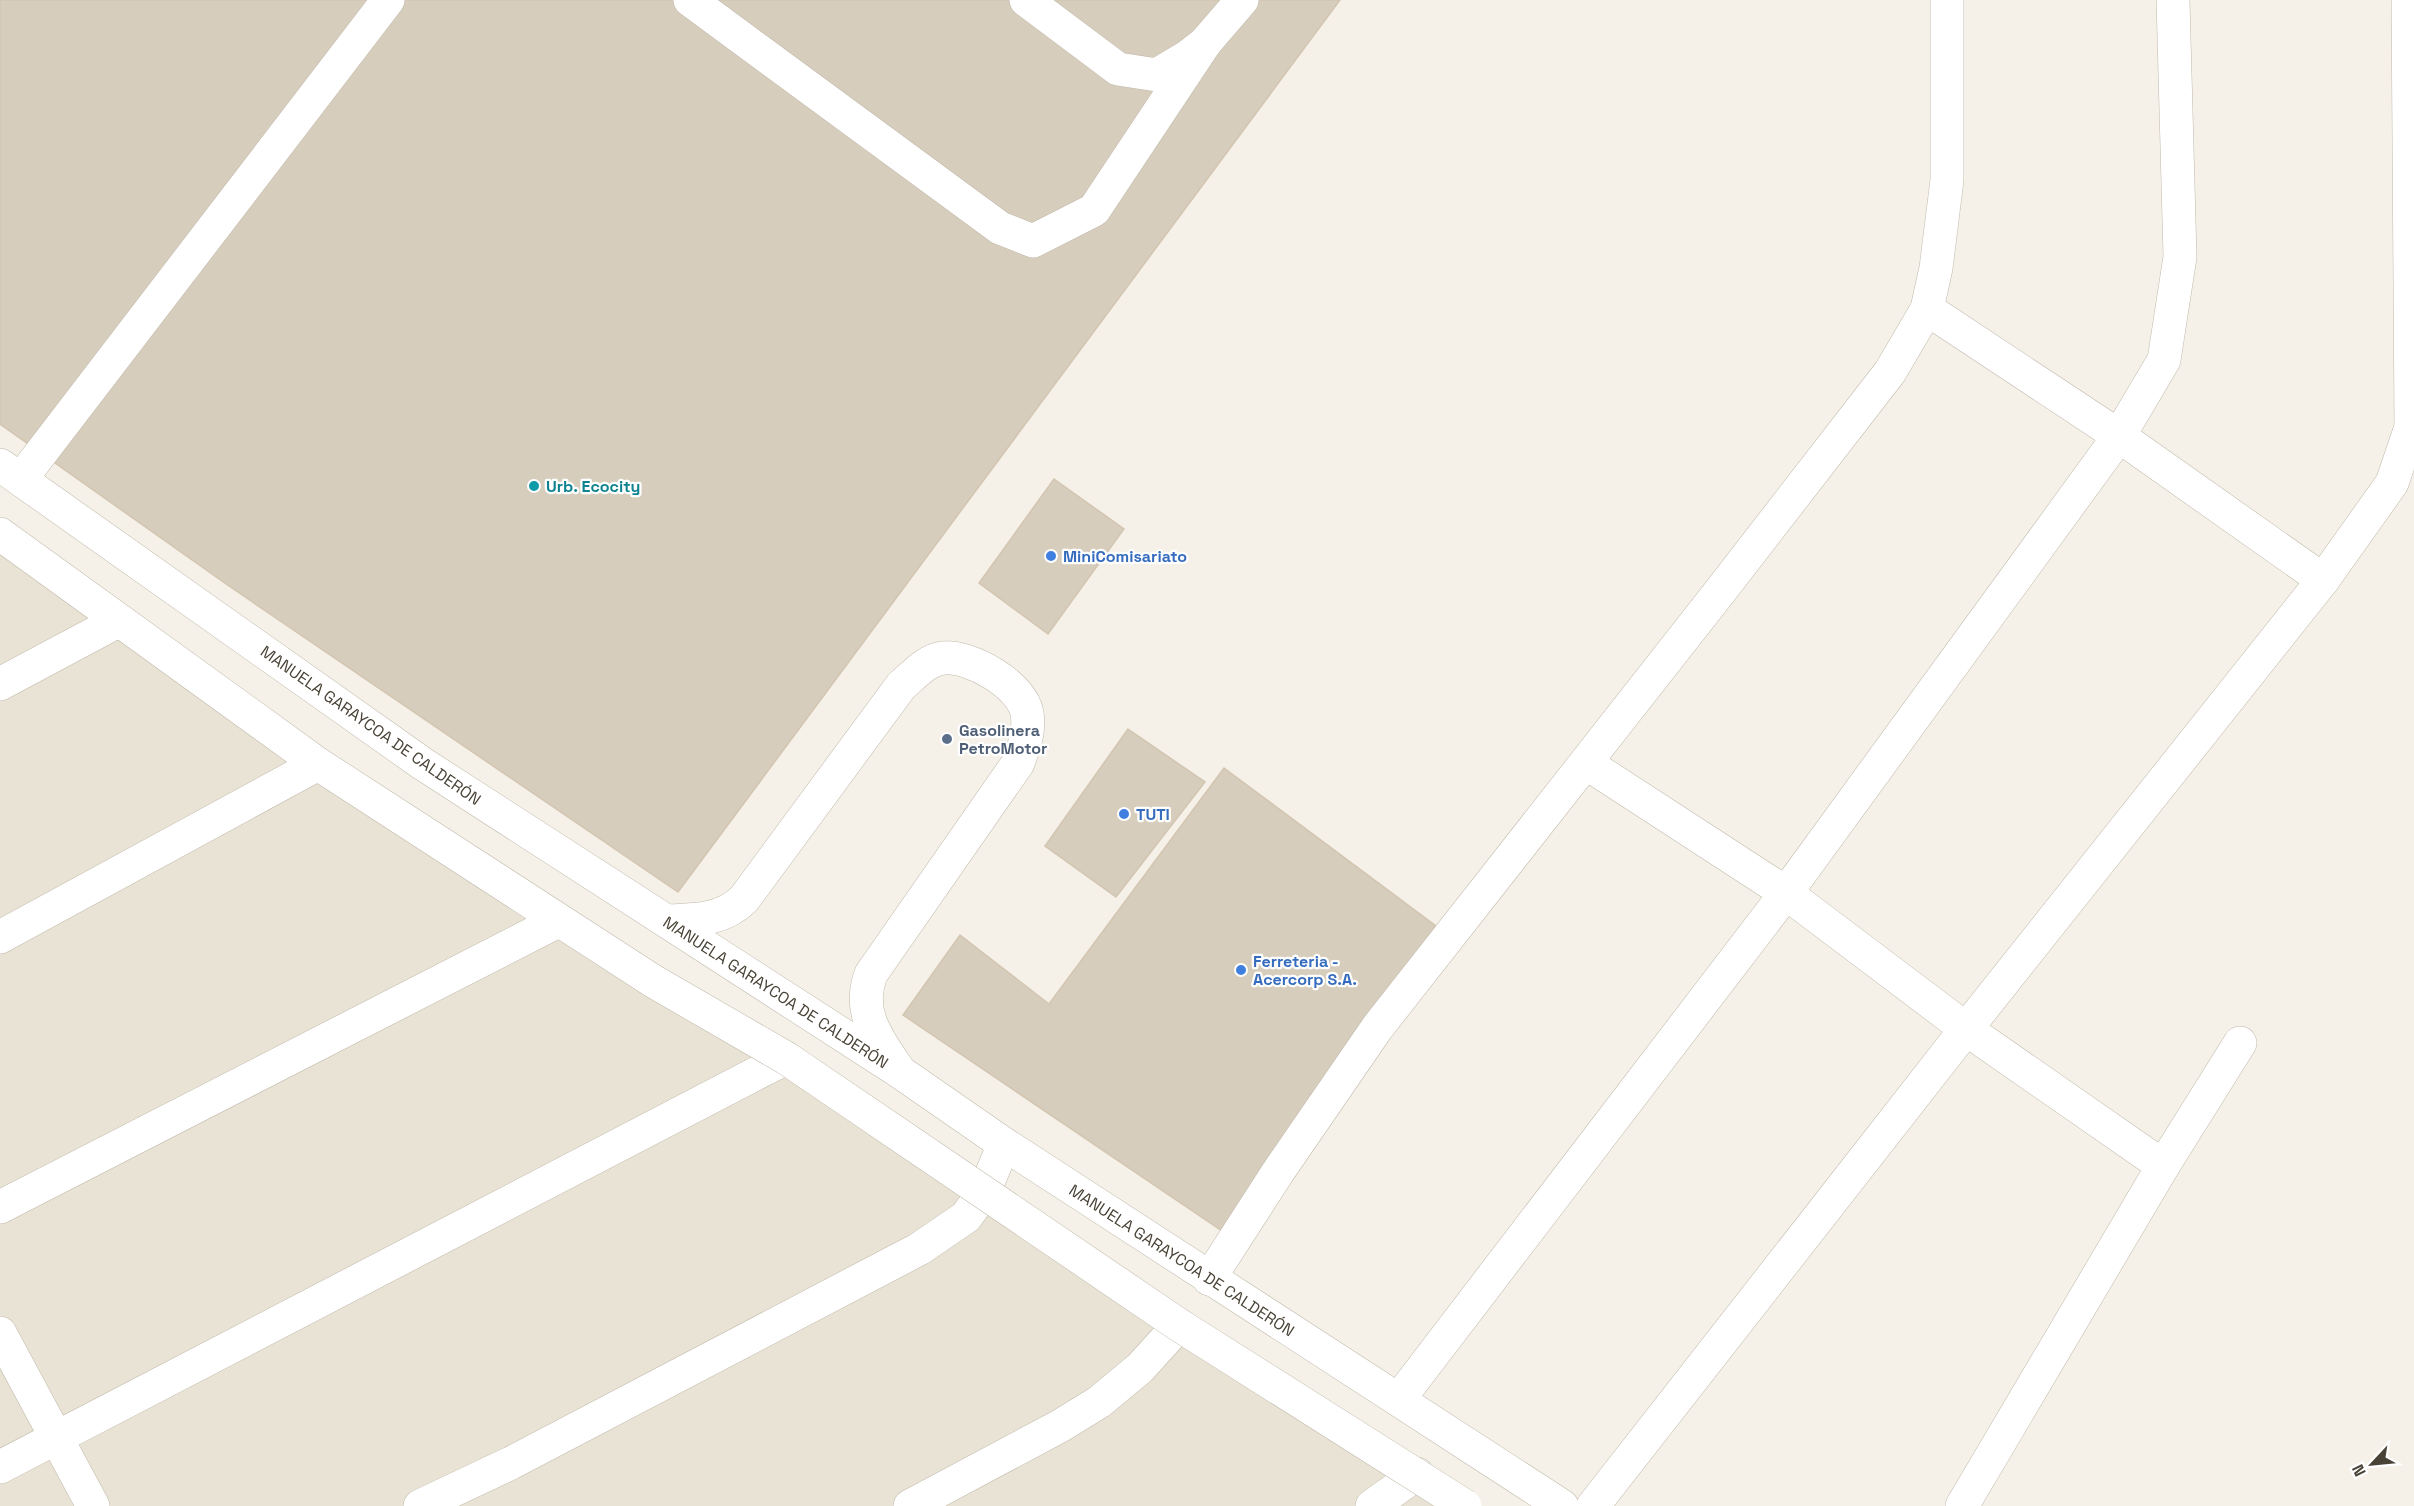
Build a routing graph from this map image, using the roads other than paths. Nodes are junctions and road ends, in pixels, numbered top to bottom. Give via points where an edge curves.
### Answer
1 (388, 0) edge
2 (690, 0) edge
3 (1026, 0) edge
4 (1242, 0) edge
5 (1947, 0) edge
6 (2173, 0) edge
7 (2408, 0) edge
8 (1205, 43) junction
9 (1927, 309) junction
10 (2119, 436) junction
11 (10, 472) edge
12 (0, 534) edge
13 (2323, 580) junction
14 (118, 621) junction
15 (0, 684) edge
16 (1586, 763) junction
17 (318, 764) junction
18 (1786, 893) junction
19 (558, 921) junction
20 (667, 921) junction
21 (0, 937) edge
22 (1966, 1029) junction
23 (2240, 1043) dead end
24 (786, 1058) junction
25 (900, 1072) junction
26 (1004, 1144) junction
27 (2163, 1166) junction
28 (984, 1192) junction
29 (0, 1207) edge
30 (1209, 1279) junction
31 (1179, 1324) junction
32 (0, 1333) edge
33 (1399, 1399) junction
34 (56, 1438) junction
35 (0, 1467) edge
36 (1417, 1474) junction
37 (93, 1506) edge
38 (420, 1506) edge
39 (910, 1506) edge
40 (1372, 1506) edge
41 (1465, 1506) edge
42 (1562, 1506) edge
43 (1593, 1506) edge
44 (1962, 1506) edge

1 - 11 street
2 - 8 street via 1000,228 1033,241 1094,210
3 - 8 street via 1118,69 1157,75
4 - 8 street
5 - 9 street via 1947,180
6 - 10 street via 2180,257 2164,360
7 - 13 street via 2411,427 2392,483
9 - 10 street
9 - 16 street via 1890,372
10 - 13 street
10 - 18 street
11 - 20 street, MANUELA GARAYCOA DE CALDERÓN via 423,764
12 - 14 street
13 - 22 street
14 - 15 street
14 - 17 street
16 - 18 street
16 - 30 street via 1377,1028
17 - 19 street
17 - 21 street
18 - 22 street
18 - 33 street
19 - 24 street, bridge
19 - 29 street
20 - 25 street, MANUELA GARAYCOA DE CALDERÓN
20 - 25 street via 713,917 733,910 901,687 924,665 941,658 961,658 1001,679 1022,699 1027,712 1028,735 1018,763 871,974 865,989 867,1014 875,1036
22 - 27 street
22 - 43 street
23 - 27 street
24 - 28 street, bridge
24 - 34 street
25 - 26 street, MANUELA GARAYCOA DE CALDERÓN
26 - 28 street
26 - 30 street, MANUELA GARAYCOA DE CALDERÓN
27 - 44 street
28 - 31 street, bridge
28 - 38 street via 966,1217 919,1249 511,1463
30 - 33 street, MANUELA GARAYCOA DE CALDERÓN
31 - 36 street, bridge
31 - 39 street via 1140,1368 1099,1402
32 - 34 street
33 - 42 street, MANUELA GARAYCOA DE CALDERÓN
34 - 35 street
34 - 37 street
36 - 40 street
36 - 41 street, bridge

